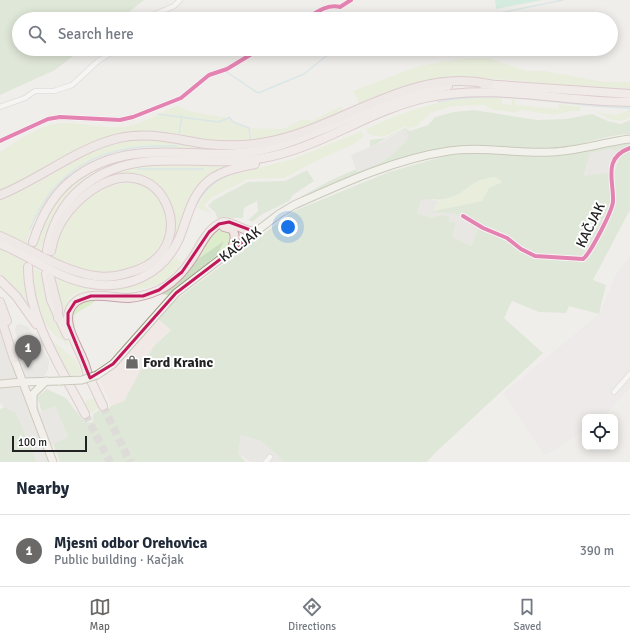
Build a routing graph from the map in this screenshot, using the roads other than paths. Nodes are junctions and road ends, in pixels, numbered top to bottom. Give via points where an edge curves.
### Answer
1 (180, 0) edge
2 (351, 0) edge
3 (160, 12) edge
4 (317, 12) edge
5 (106, 56) edge
6 (248, 56) edge
7 (488, 84) junction
8 (447, 94) junction
9 (630, 94) edge
10 (630, 102) edge
11 (0, 107) edge
12 (630, 139) edge
13 (0, 141) edge
14 (630, 148) edge
15 (0, 195) edge
16 (463, 216) dead end
17 (215, 227) junction
18 (256, 232) junction
19 (0, 236) edge
20 (33, 242) dead end
21 (0, 244) edge
22 (231, 250) junction
23 (28, 266) dead end
24 (48, 275) dead end
25 (0, 280) edge
26 (0, 302) edge
27 (0, 315) edge
28 (45, 336) junction
29 (8, 338) junction
30 (14, 359) joint
31 (87, 372) junction
32 (630, 374) edge
33 (22, 382) junction
34 (46, 382) junction
35 (0, 384) edge
36 (614, 392) dead end
37 (102, 406) tunnel mouth
38 (33, 408) junction
39 (85, 414) tunnel mouth
40 (270, 457) dead end
41 (53, 462) edge
42 (266, 462) edge

1 - 3 street via 174,6
2 - 4 street via 340,7 332,6
5 - 11 street via 72,84 54,91 35,91 25,98
6 - 13 street via 227,69 209,75 181,98 133,117 120,120 60,117 48,119
7 - 9 highway
7 - 15 highway via 460,80 410,89 300,134 265,143 227,145 146,136 121,138 90,148 34,180
7 - 20 highway via 454,85 406,95 372,107 304,138 257,151 205,154 150,152 114,157 93,166 68,182 49,206 36,230
8 - 10 highway via 503,92 569,100
8 - 19 highway via 393,108 288,152 228,162 141,161 117,166 93,178 69,200 57,219 49,250 56,231 69,211 88,193 109,181 132,178 146,182 158,191 168,204 170,230 164,248 151,263 122,275 104,277 73,271
8 - 21 highway via 382,116 300,153 219,174 204,185 195,197 168,258 141,279 108,285 85,283 64,276
12 - 18 main road, KAČJAK via 564,151 535,153 475,148 410,160 294,205
14 - 16 street, KAČJAK via 620,152 616,158 610,177 613,204 591,252 584,259 535,256 507,238 482,228
17 - 18 highway via 223,222 229,222 244,230
17 - 22 highway via 225,227 233,231 235,238
17 - 31 highway via 182,272 160,290 129,298 88,297 73,304 68,313 68,324
18 - 22 main road, KAČJAK
22 - 34 main road, KAČJAK, bridge via 176,293 112,364 97,375 82,380
23 - 28 highway via 32,301
24 - 31 highway via 58,308 58,318
25 - 28 highway via 16,296
26 - 29 highway via 7,319
27 - 29 highway
28 - 39 highway
29 - 30 highway
30 - 33 main road
31 - 37 highway
32 - 36 street
33 - 34 main road, KAČJAK
33 - 35 main road
33 - 38 main road
34 - 38 main road via 33,394
38 - 41 main road
40 - 42 street

